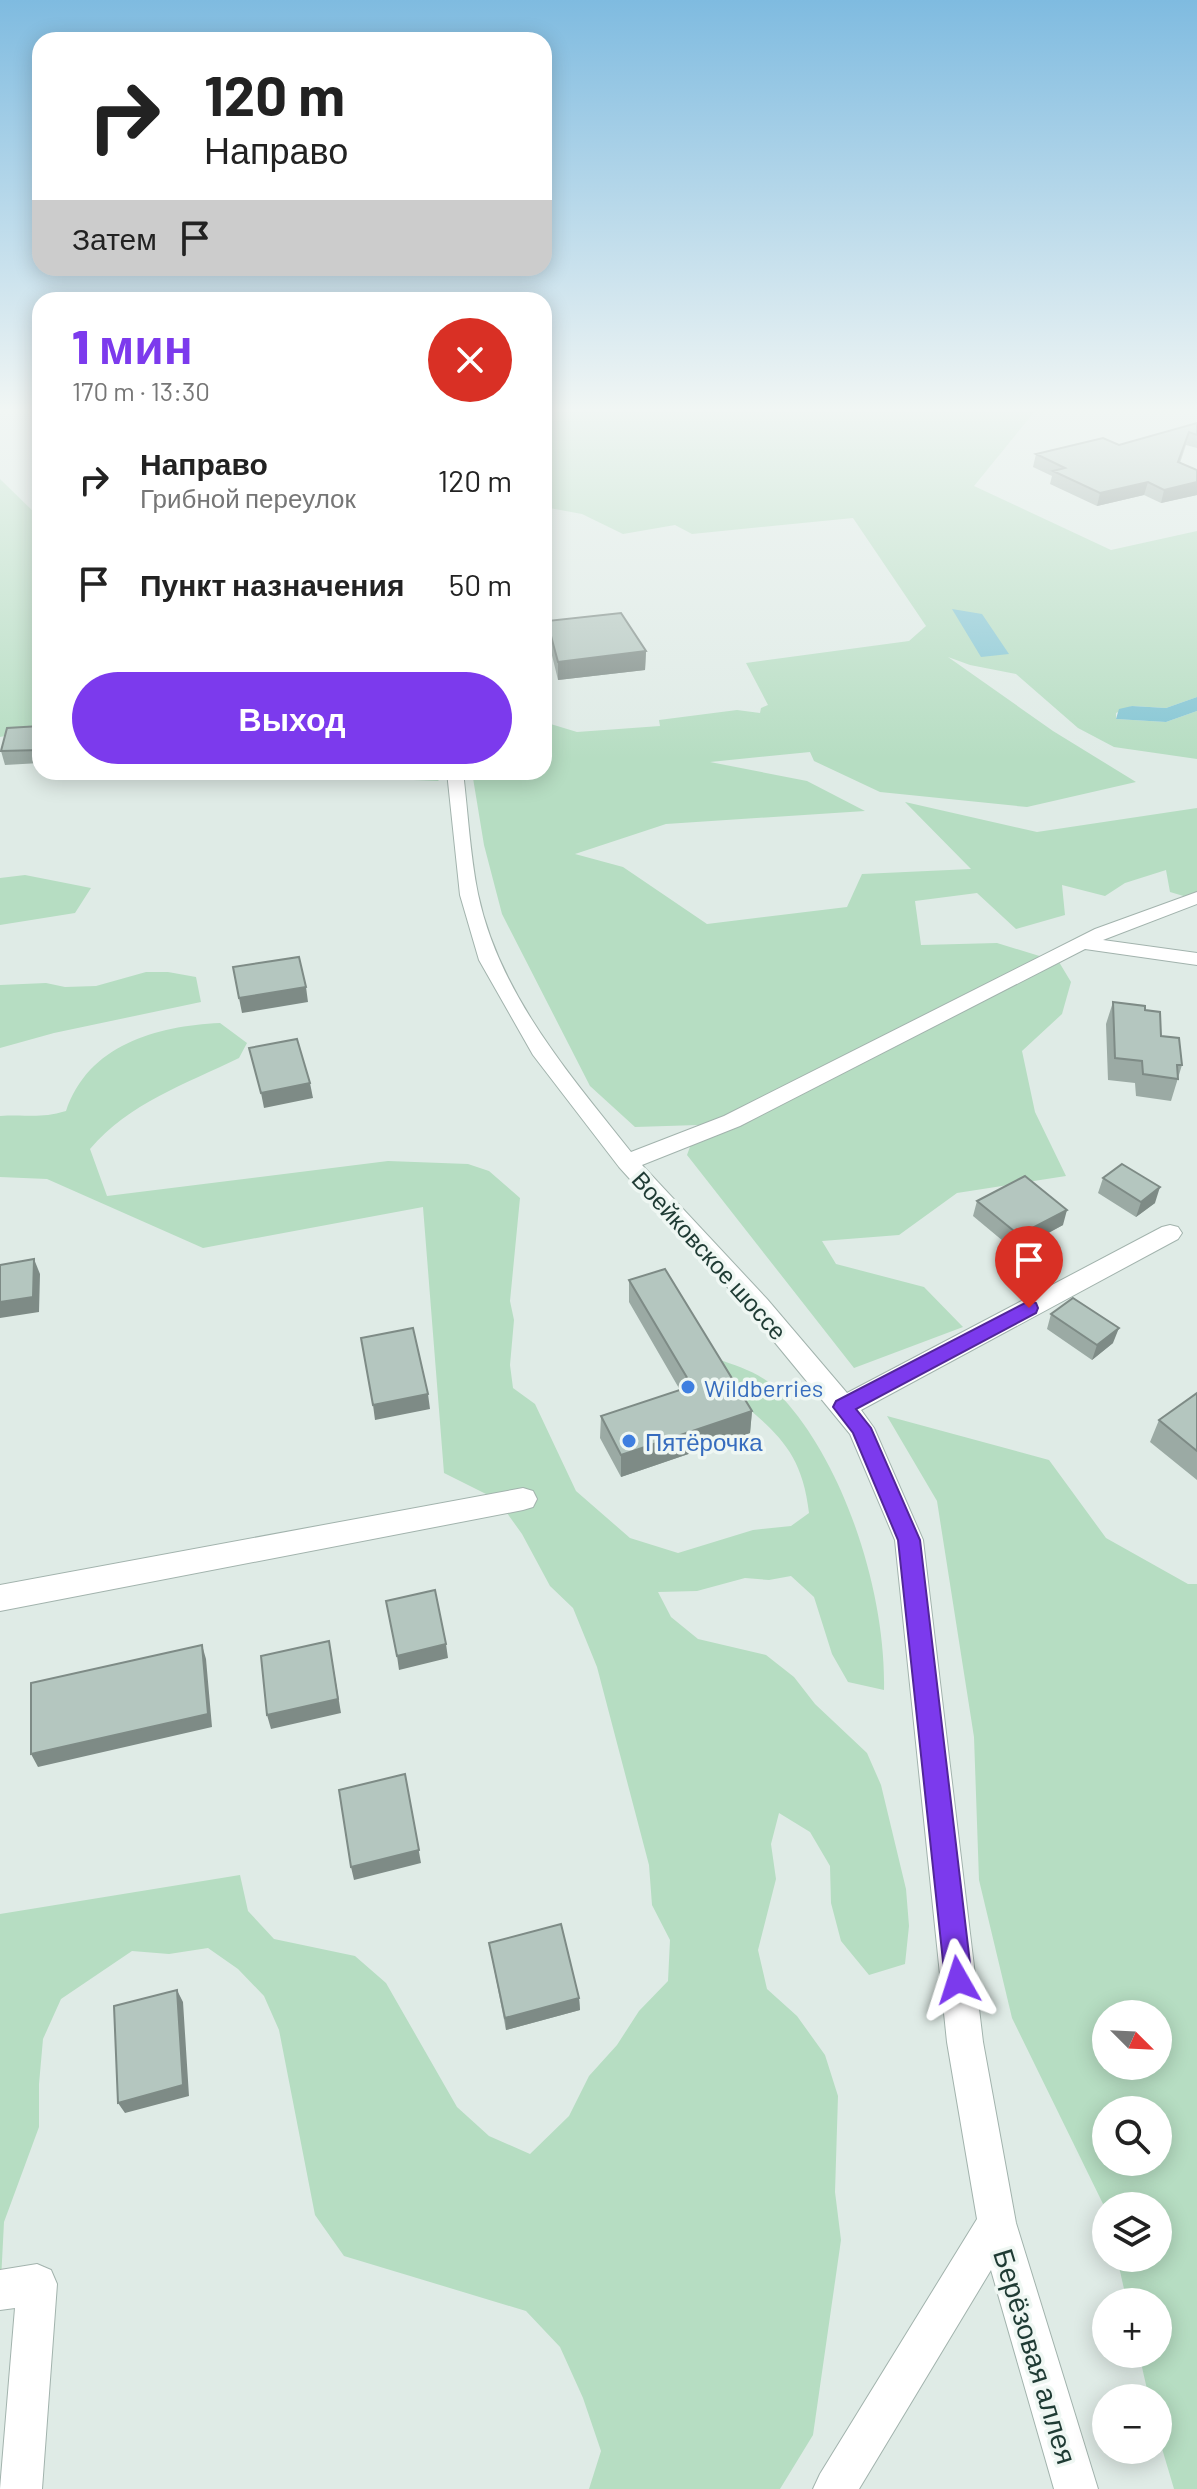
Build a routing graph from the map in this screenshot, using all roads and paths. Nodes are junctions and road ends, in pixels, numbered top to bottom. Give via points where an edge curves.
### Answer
1 (456, 780) edge
2 (1197, 898) edge
3 (1082, 943) junction
4 (1197, 959) edge
5 (627, 1162) junction
6 (1170, 1233) dead end
7 (843, 1407) junction
8 (523, 1499) dead end
9 (0, 1598) edge
10 (997, 2223) junction
11 (0, 2290) edge
12 (20, 2489) edge
13 (835, 2489) edge
14 (1076, 2489) edge

1 - 5 street, Воейковское шоссе via 469,895 489,960 544,1055
2 - 3 street
3 - 4 street
3 - 5 street via 732,1121
5 - 7 street, Воейковское шоссе
6 - 7 street
7 - 10 street, Воейковское шоссе via 861,1428 909,1540 965,2042
8 - 9 street
10 - 13 street
10 - 14 street, Берёзовая аллея
11 - 12 street via 37,2284

